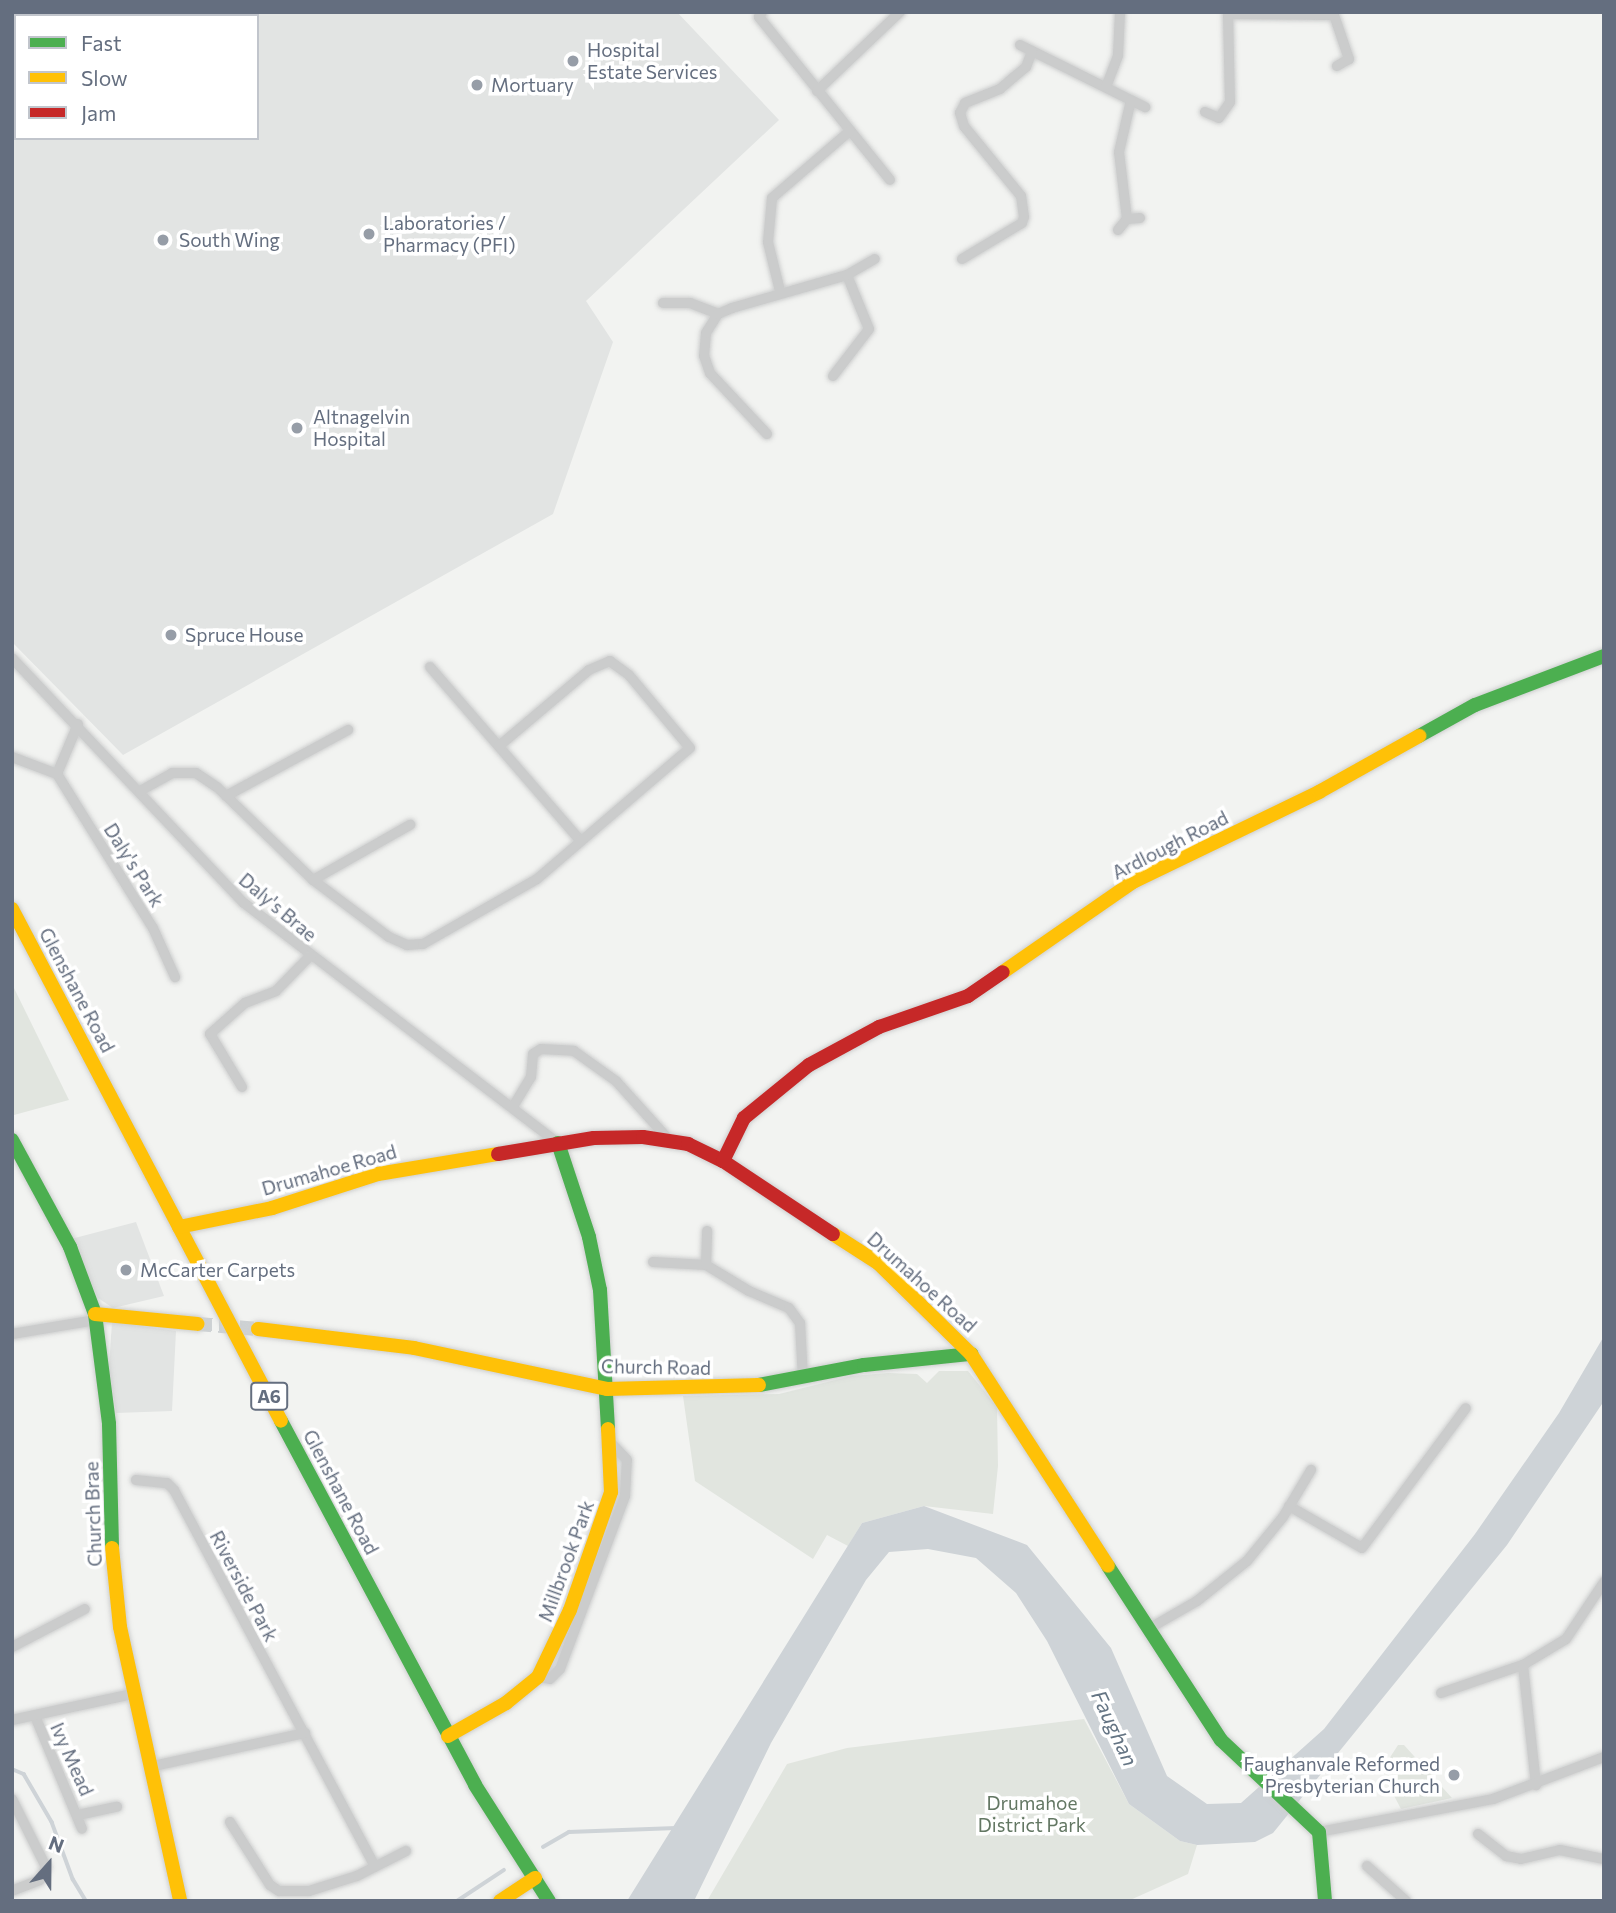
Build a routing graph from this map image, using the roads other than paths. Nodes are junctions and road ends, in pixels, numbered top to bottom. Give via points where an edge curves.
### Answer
1 (762, 12) edge
2 (900, 12) edge
3 (1119, 12) edge
4 (1228, 13) edge
5 (1333, 14) edge
6 (1020, 45) dead end
7 (1032, 51) junction
8 (1337, 66) dead end
9 (1106, 87) junction
10 (817, 91) junction
11 (1130, 100) junction
12 (1145, 107) dead end
13 (1205, 112) dead end
14 (850, 131) junction
15 (890, 180) dead end
16 (1140, 218) dead end
17 (1127, 219) junction
18 (1118, 230) dead end
19 (875, 259) dead end
20 (962, 259) dead end
21 (847, 275) junction
22 (780, 291) junction
23 (663, 303) dead end
24 (719, 314) junction
25 (834, 376) dead end
26 (767, 434) dead end
27 (1604, 656) edge
28 (12, 657) edge
29 (430, 667) dead end
30 (78, 724) junction
31 (348, 730) dead end
32 (499, 746) junction
33 (12, 757) edge
34 (57, 774) junction
35 (140, 791) junction
36 (226, 796) junction
37 (410, 825) dead end
38 (580, 840) junction
39 (313, 880) junction
40 (12, 909) edge
41 (310, 956) junction
42 (175, 977) dead end
43 (243, 1087) dead end
44 (514, 1105) junction
45 (12, 1140) edge
46 (670, 1141) junction
47 (558, 1143) junction
48 (723, 1161) junction
49 (180, 1227) junction
50 (707, 1231) dead end
51 (653, 1262) dead end
52 (706, 1265) junction
53 (95, 1317) junction
54 (198, 1324) tunnel mouth
55 (258, 1329) tunnel mouth
56 (12, 1334) edge
57 (971, 1354) junction
58 (803, 1378) junction
59 (607, 1389) junction
60 (1466, 1408) dead end
61 (1311, 1470) dead end
62 (136, 1480) dead end
63 (1289, 1506) junction
64 (1604, 1582) edge
65 (85, 1609) dead end
66 (1150, 1628) junction
67 (12, 1647) edge
68 (1523, 1665) junction
69 (1441, 1693) dead end
70 (132, 1694) junction
71 (35, 1716) junction
72 (12, 1720) edge
73 (305, 1733) junction
74 (448, 1736) junction
75 (1604, 1757) edge
76 (149, 1767) junction
77 (1536, 1785) junction
78 (14, 1806) edge
79 (117, 1807) dead end
80 (78, 1815) junction
81 (230, 1822) dead end
82 (82, 1829) dead end
83 (1319, 1832) junction
84 (1478, 1834) dead end
85 (406, 1850) dead end
86 (1604, 1859) edge
87 (1367, 1866) dead end
88 (375, 1867) junction
89 (535, 1878) junction
90 (12, 1891) edge
91 (180, 1901) edge
92 (500, 1901) edge
93 (549, 1901) edge
94 (1325, 1901) edge
95 (1406, 1901) edge

1 - 10 street via 759,18
2 - 10 street
3 - 9 street via 1119,51
4 - 5 street
4 - 13 street via 1230,102 1219,118
5 - 8 street via 1349,60
6 - 7 street
7 - 9 street
7 - 20 street via 1014,77 1000,89 965,103 960,113 964,126 1021,197 1024,217 1022,223
9 - 11 street
10 - 14 street
11 - 12 street
11 - 17 street via 1119,152
14 - 15 street
14 - 22 street via 772,198 768,242
16 - 17 street
17 - 18 street
19 - 21 street
21 - 22 street
21 - 25 street via 869,330
22 - 24 street
23 - 24 street via 690,303
24 - 26 street via 706,333 707,365
27 - 48 main road, Ardlough Road via 1475,705 1320,792 1133,882 968,996 880,1027 809,1065 744,1118
28 - 30 street, Daly's Brae
29 - 32 street
30 - 34 street
30 - 35 street, Daly's Brae
31 - 36 street
32 - 38 street
32 - 38 street via 600,662 619,665 629,675 690,748
33 - 34 street
34 - 42 street, Daly's Park via 153,928
35 - 36 street via 172,773 196,773
35 - 41 street, Daly's Brae via 221,882
36 - 39 street
37 - 39 street
38 - 39 street via 537,879 437,938 407,945 389,937
40 - 49 main road, Glenshane Road / A6
41 - 43 street via 276,991 245,1003 210,1034
41 - 44 street, Daly's Brae
44 - 46 street via 528,1084 533,1054 541,1049 574,1051 592,1059
44 - 47 street, Daly's Brae
45 - 53 main road, Church Brae via 70,1247
46 - 47 main road, Drumahoe Road via 643,1137
46 - 48 main road, Drumahoe Road via 688,1144
47 - 49 main road, Drumahoe Road via 378,1174 272,1208
47 - 59 main road, Millbrook Park via 596,1270
48 - 57 main road, Drumahoe Road via 878,1263
49 - 74 main road, Glenshane Road / A6
50 - 52 street
51 - 52 street
52 - 58 street via 795,1314
53 - 54 main road
53 - 56 street
53 - 70 main road, Church Brae via 109,1424 113,1561
55 - 59 main road, Church Road via 414,1348
57 - 58 main road, Church Road via 864,1365
57 - 66 main road, Drumahoe Road
58 - 59 main road, Church Road via 743,1387
59 - 74 main road, Millbrook Park via 618,1494 570,1610 538,1677 506,1703
60 - 63 street via 1362,1548
61 - 63 street
62 - 73 street, Riverside Park via 167,1483 174,1490
63 - 66 street via 1247,1561 1196,1601
64 - 68 street via 1566,1639
65 - 67 street
66 - 83 main road, Drumahoe Road via 1221,1740
68 - 69 street
68 - 77 street
70 - 71 street, Ivy Mead
70 - 76 main road, Church Brae
71 - 72 street, Ivy Mead
71 - 80 street, Ivy Mead
73 - 76 street
73 - 88 street, Riverside Park
74 - 89 main road, Glenshane Road / A6
75 - 77 street
76 - 91 main road, Church Brae
77 - 83 street via 1493,1799
78 - 90 street via 46,1867 40,1880
79 - 80 street, Ivy Mead
80 - 82 street, Ivy Mead
81 - 88 street via 270,1885 279,1891 309,1891
83 - 94 main road
84 - 86 street via 1506,1856 1521,1859 1560,1850
85 - 88 street
87 - 95 street
89 - 92 main road
89 - 93 main road, Glenshane Road / A6

